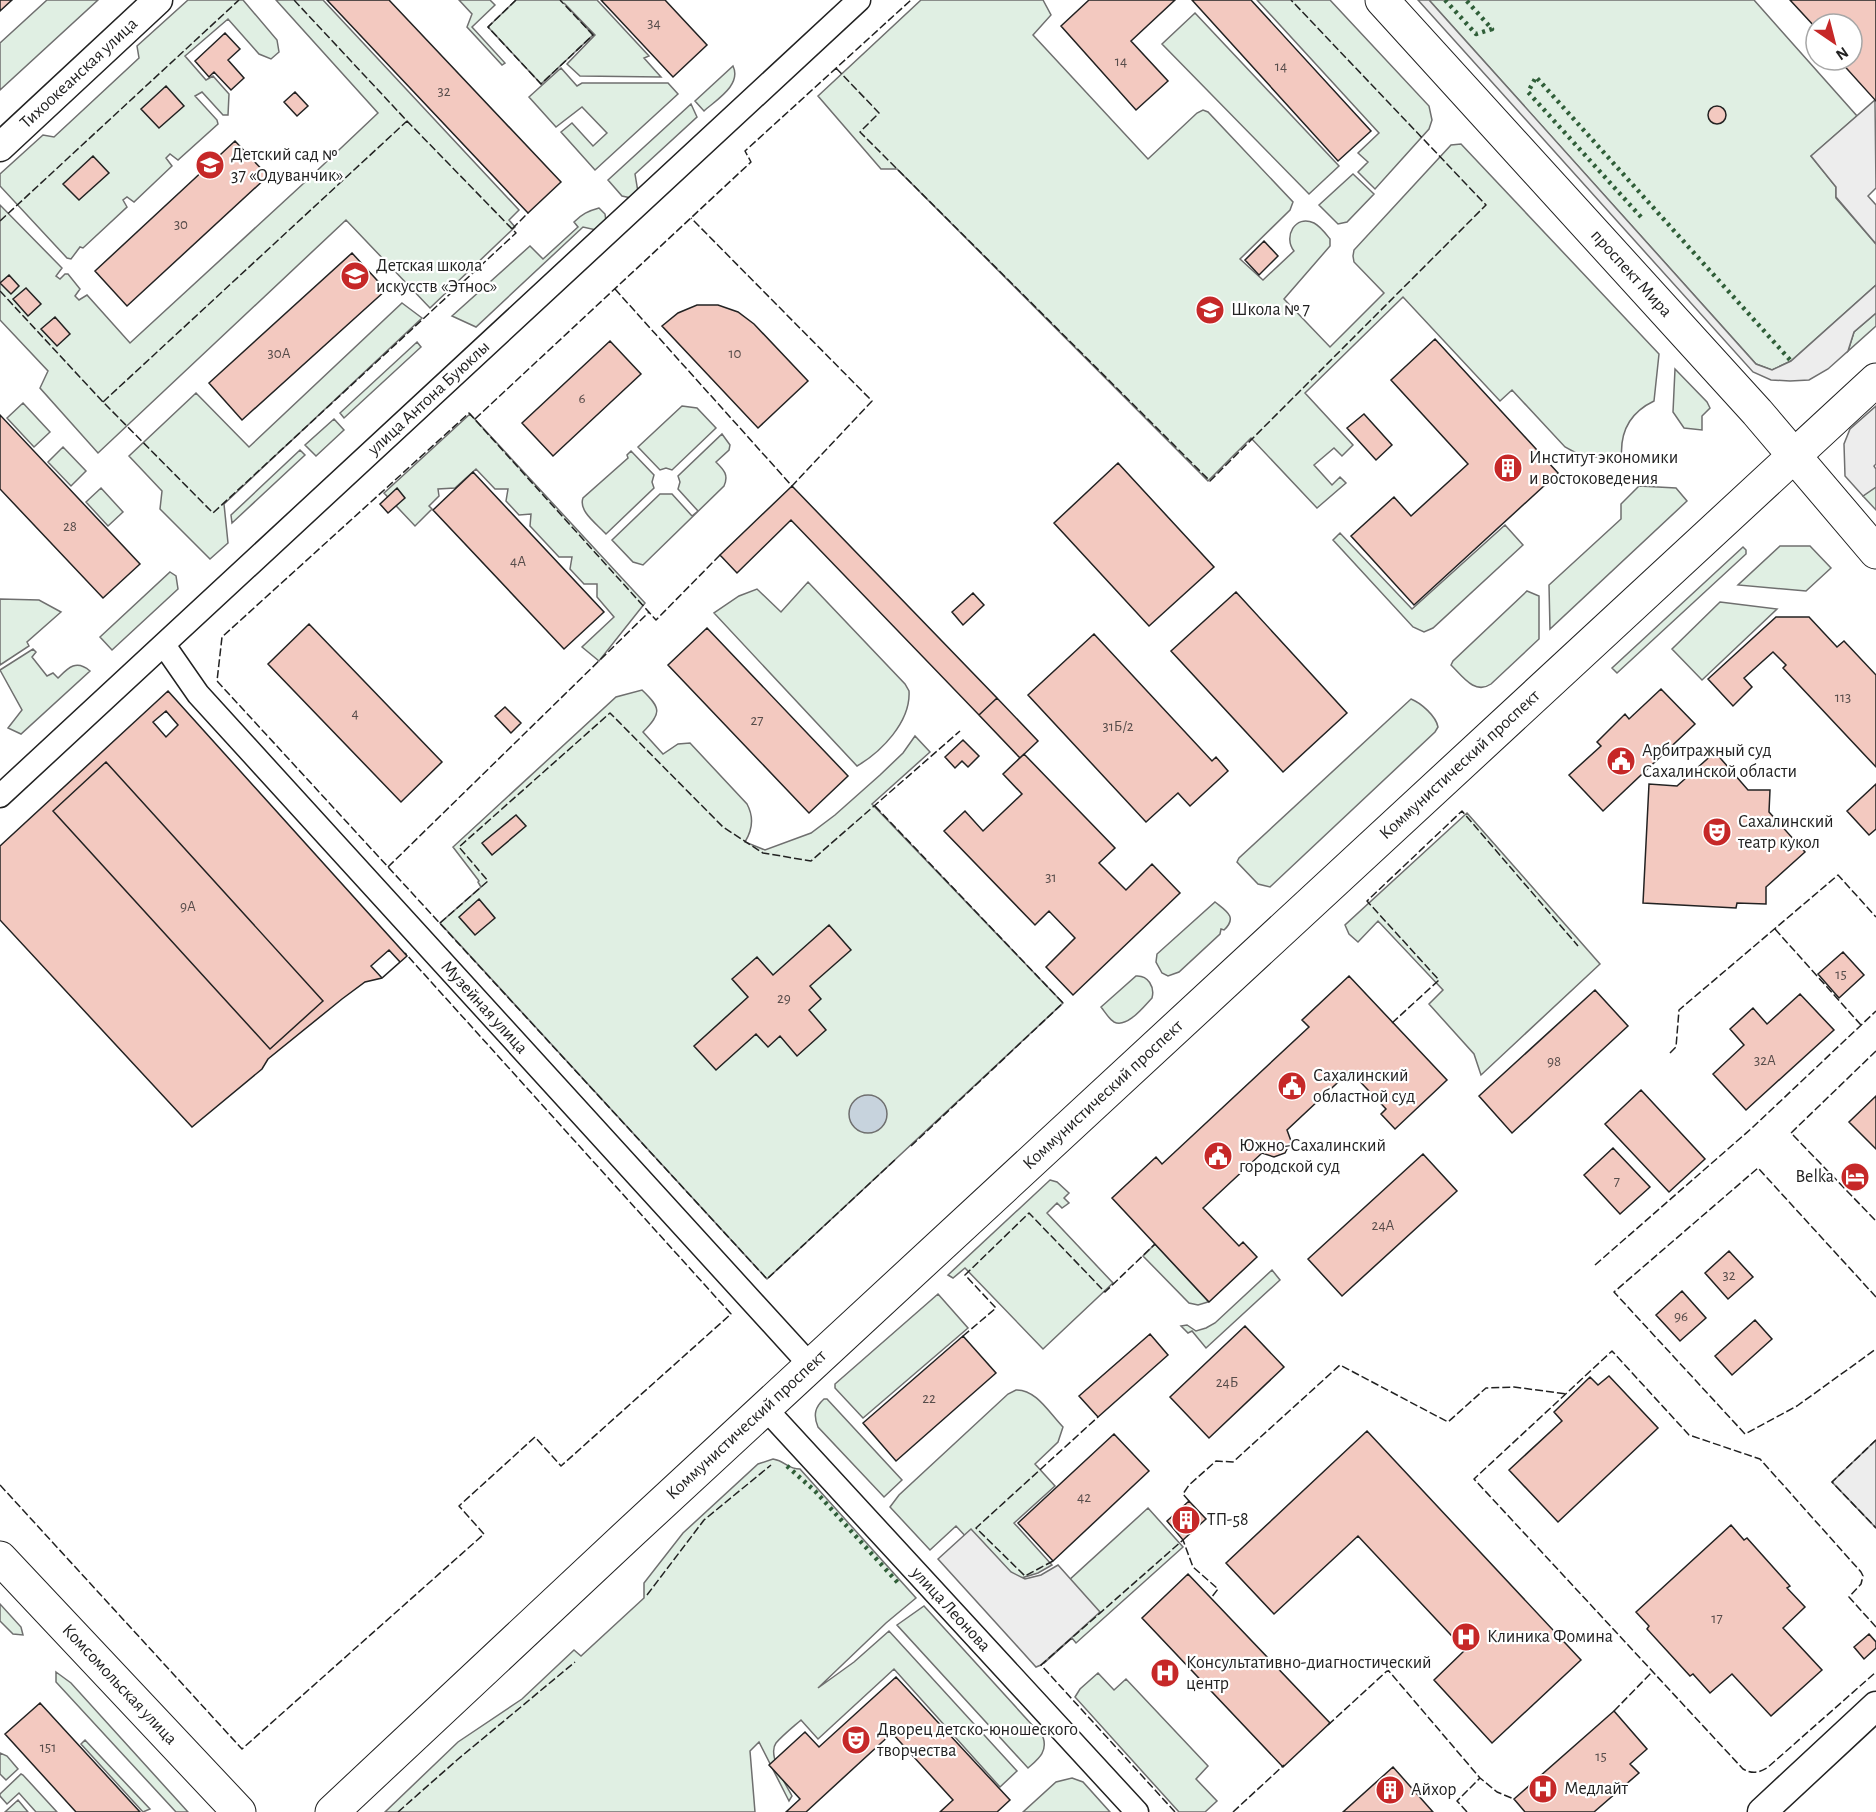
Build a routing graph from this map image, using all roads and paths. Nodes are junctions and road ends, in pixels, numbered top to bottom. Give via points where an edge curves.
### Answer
1 (158, 0) edge
2 (859, 0) edge
3 (1382, 0) edge
4 (0, 147) edge
5 (1876, 380) edge
6 (1794, 456) junction
7 (1876, 552) edge
8 (164, 645) junction
9 (0, 796) edge
10 (811, 1365) junction
11 (765, 1408) junction
12 (0, 1558) edge
13 (1876, 1706) edge
14 (239, 1812) edge
15 (332, 1812) edge
16 (1137, 1812) edge
17 (1762, 1812) edge

1 - 4 street, Тихоокеанская улица
2 - 8 street, улица Антона Буюклы
3 - 6 main road, проспект Мира
5 - 6 main road, Коммунистический проспект
6 - 7 main road, проспект Мира
6 - 10 main road, Коммунистический проспект
8 - 9 street, улица Антона Буюклы
8 - 10 street, Музейная улица via 198,693
10 - 11 main road, Коммунистический проспект
11 - 15 main road, Коммунистический проспект
11 - 16 street, улица Леонова
12 - 14 main road, Комсомольская улица
13 - 17 street

